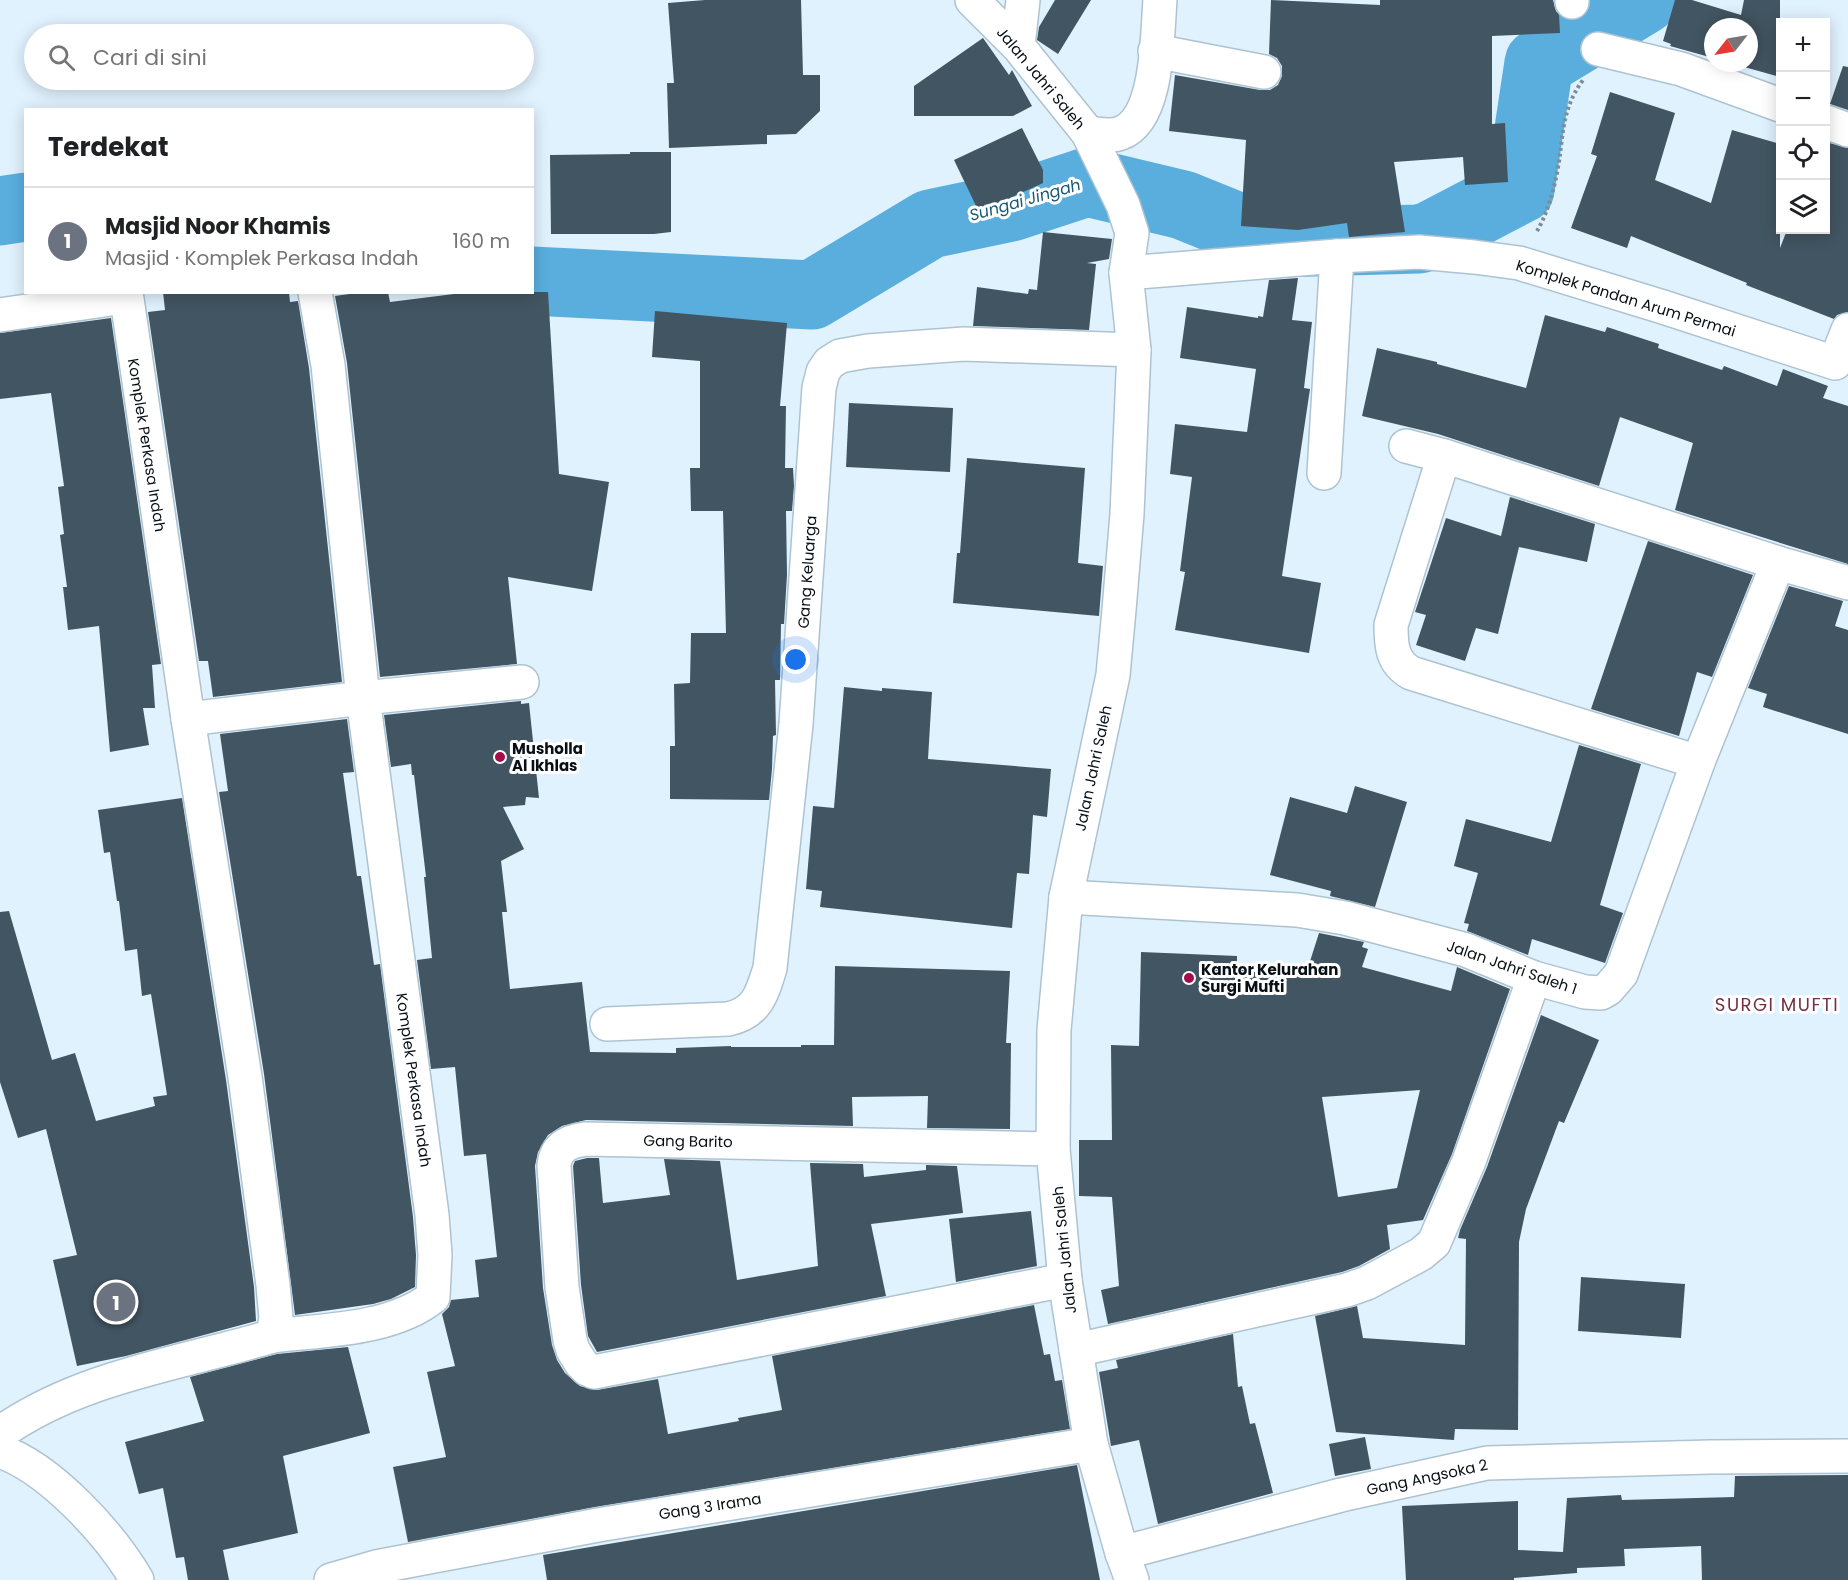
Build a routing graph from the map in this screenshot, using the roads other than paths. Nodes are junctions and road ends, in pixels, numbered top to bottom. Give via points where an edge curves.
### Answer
1 (972, 0) edge
2 (1023, 0) edge
3 (1160, 0) edge
4 (1018, 46) junction
5 (1598, 49) road end
6 (1155, 51) junction
7 (1264, 72) dead end
8 (1776, 104) edge
9 (1830, 123) edge
10 (1848, 130) edge
11 (1088, 133) junction
12 (1337, 256) junction
13 (1126, 273) junction
14 (315, 294) edge
15 (125, 295) edge
16 (0, 315) edge
17 (1848, 330) edge
18 (1134, 350) junction
19 (1406, 446) dead end
20 (1444, 456) junction
21 (1324, 473) dead end
22 (1778, 563) junction
23 (1848, 583) edge
24 (522, 682) dead end
25 (363, 698) junction
26 (188, 718) junction
27 (1698, 762) junction
28 (1066, 897) junction
29 (1534, 978) junction
30 (607, 1024) dead end
31 (1053, 1149) junction
32 (1065, 1280) junction
33 (273, 1336) junction
34 (1076, 1350) junction
35 (0, 1434) edge
36 (1091, 1444) junction
37 (0, 1451) edge
38 (1848, 1456) edge
39 (1127, 1567) edge
40 (137, 1580) edge
41 (332, 1580) edge

1 - 4 street, Jalan Jahri Saleh
2 - 4 street
3 - 6 street
4 - 11 street, Jalan Jahri Saleh
5 - 8 street via 1681,69
6 - 7 street
6 - 11 street via 1150,90 1139,118 1121,133
9 - 10 street
11 - 13 street, Jalan Jahri Saleh via 1123,205 1132,233
12 - 13 street, Komplek Pandan Arum Permai
12 - 17 street, Komplek Pandan Arum Permai via 1419,252 1519,263 1835,363
12 - 21 street
13 - 18 street, Jalan Jahri Saleh
14 - 25 street, Komplek Perkasa Indah via 328,365
15 - 16 street, Komplek Perkasa Indah
15 - 26 street, Komplek Perkasa Indah
18 - 28 street, Jalan Jahri Saleh via 1127,514 1113,675
18 - 30 street, Gang Keluarga via 964,344 868,351 840,356 825,368 819,388 796,724 767,978 759,999 740,1017
19 - 20 street
20 - 22 street
20 - 27 street via 1392,625 1391,645 1400,665 1411,673
22 - 23 street
22 - 27 street, Jalan Jahri Saleh 1
24 - 25 street
25 - 26 street
25 - 33 street, Komplek Perkasa Indah via 432,1215 433,1297 419,1308 369,1325
26 - 33 street, Komplek Perkasa Indah via 246,1077 273,1285
27 - 29 street, Jalan Jahri Saleh 1 via 1617,979 1600,993
28 - 29 street, Jalan Jahri Saleh 1 via 1297,910 1346,918 1466,950
28 - 31 street, Jalan Jahri Saleh via 1054,1030
29 - 34 street via 1469,1161 1434,1243 1421,1254 1347,1290
31 - 32 street, Jalan Jahri Saleh
31 - 32 street, Gang Barito via 586,1139 566,1144 557,1153 554,1165 562,1287 573,1350 584,1366 594,1372
32 - 34 street, Jalan Jahri Saleh
33 - 35 street, Komplek Perkasa Indah via 101,1382 25,1416
34 - 36 street, Jalan Jahri Saleh
36 - 39 street, Jalan Jahri Saleh
36 - 41 street, Gang 3 Irama via 598,1525 375,1567
37 - 40 street via 33,1468 66,1494 95,1524
38 - 39 street, Gang Angsoka 2 via 1487,1463 1341,1495

